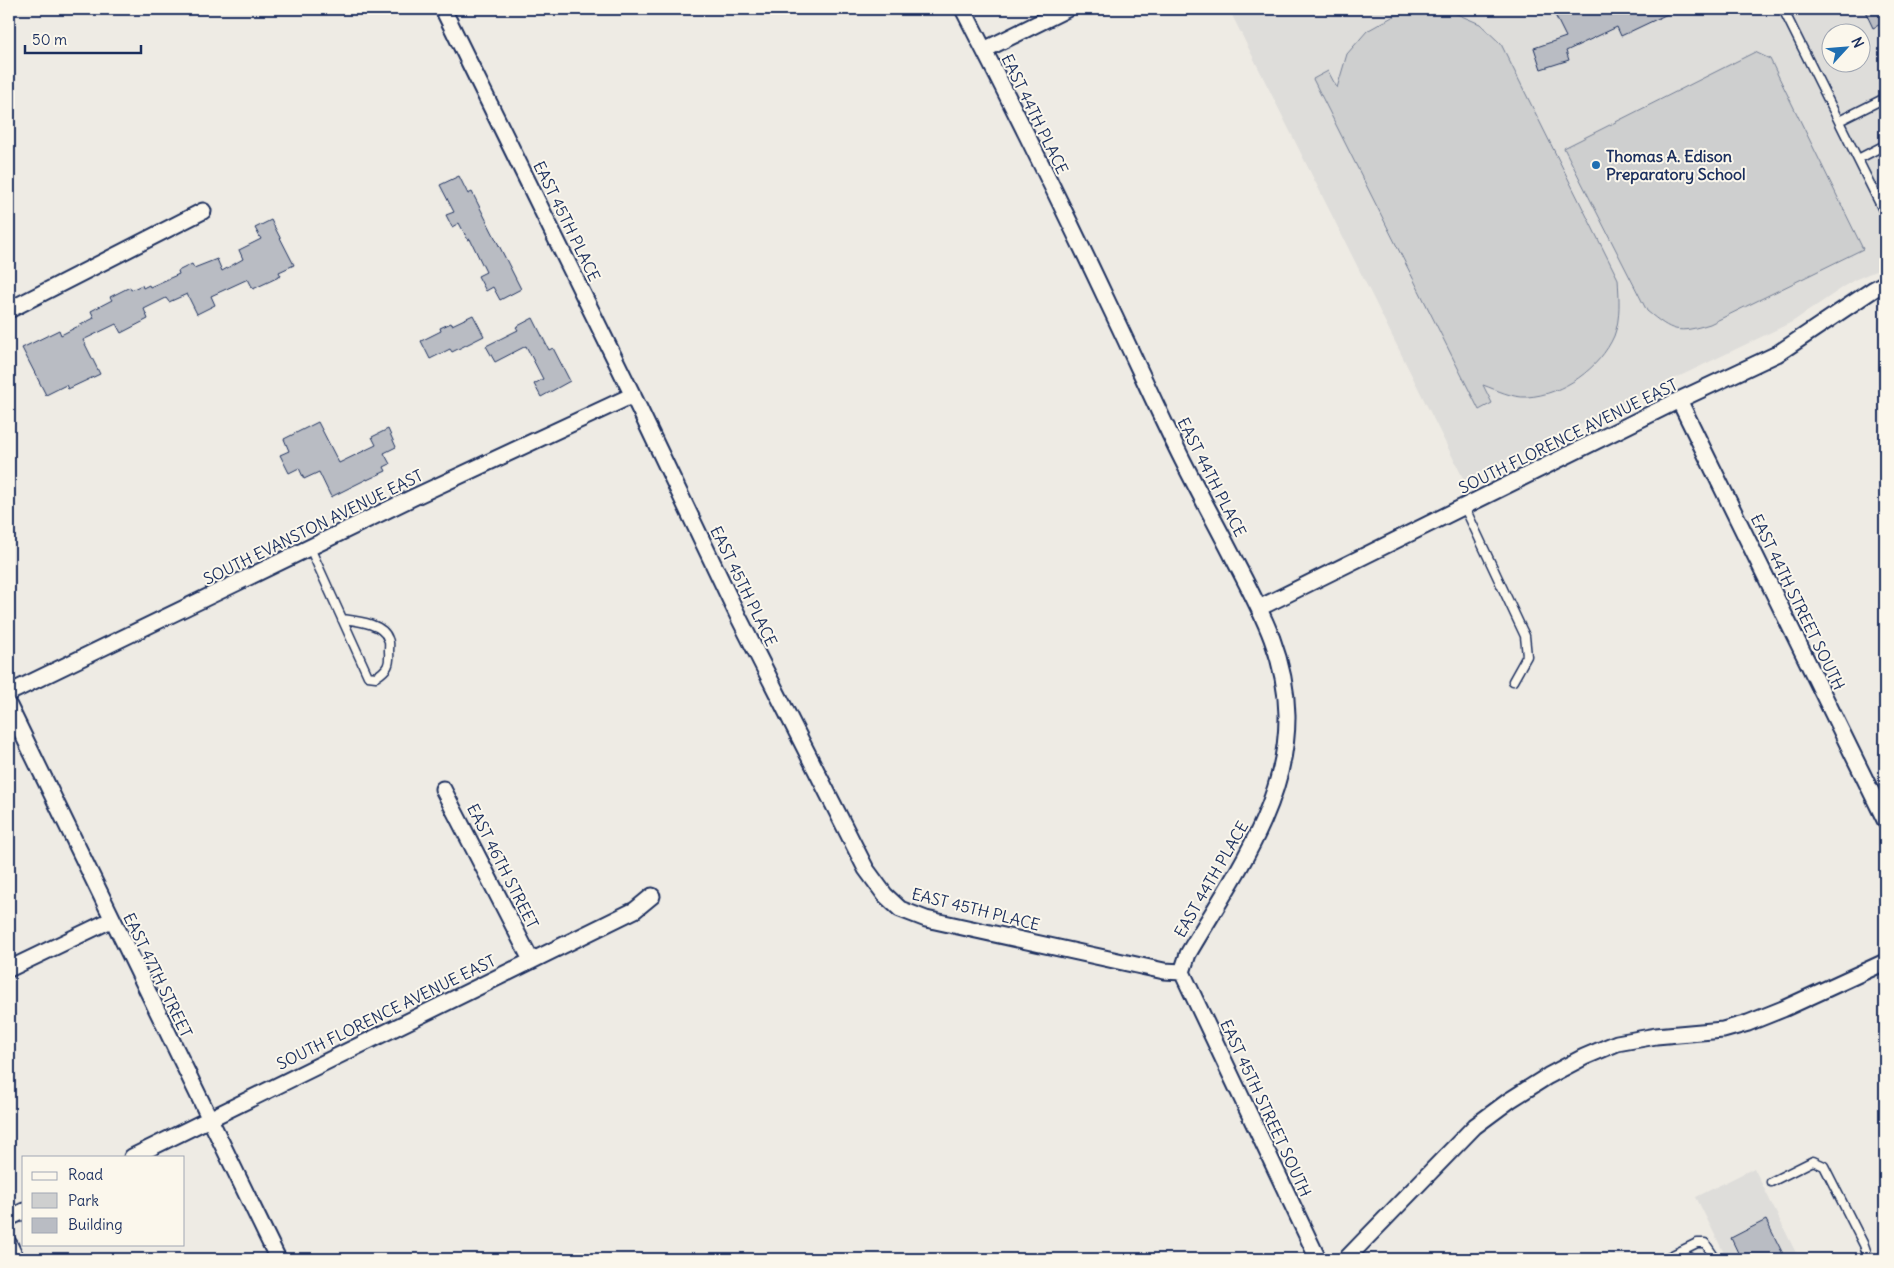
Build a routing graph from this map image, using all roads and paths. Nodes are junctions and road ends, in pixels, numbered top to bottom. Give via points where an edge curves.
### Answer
1 (443, 9) edge
2 (963, 9) edge
3 (1067, 9) edge
4 (1783, 9) edge
5 (984, 50) junction
6 (1885, 98) edge
7 (1839, 121) junction
8 (1885, 145) edge
9 (1858, 159) junction
10 (1885, 192) edge
11 (1877, 197) junction
12 (203, 211) dead end
13 (1885, 214) edge
14 (1885, 283) edge
15 (9, 310) edge
16 (633, 395) junction
17 (1678, 400) junction
18 (1464, 506) junction
19 (310, 548) junction
20 (1260, 608) junction
21 (342, 620) junction
22 (1513, 681) dead end
23 (9, 693) edge
24 (9, 706) edge
25 (442, 789) dead end
26 (1885, 820) edge
27 (652, 896) dead end
28 (111, 920) junction
29 (532, 960) junction
30 (1885, 962) edge
31 (9, 969) edge
32 (1182, 972) junction
33 (209, 1118) junction
34 (134, 1156) edge
35 (1770, 1182) dead end
36 (22, 1212) edge
37 (9, 1218) edge
38 (9, 1244) edge
39 (16, 1259) edge
40 (278, 1259) edge
41 (1318, 1259) edge
42 (1346, 1259) edge
43 (1664, 1259) edge
44 (1716, 1259) edge
45 (1869, 1259) edge

1 - 16 street, EAST 45TH PLACE
2 - 5 street, EAST 44TH PLACE
3 - 5 street
4 - 7 lane
5 - 20 street, EAST 44TH PLACE via 1183,460
6 - 7 lane
7 - 9 lane
8 - 9 lane
9 - 11 lane
10 - 11 lane
11 - 13 lane
12 - 15 street
14 - 17 street, SOUTH FLORENCE AVENUE EAST via 1777,354
16 - 19 street, SOUTH EVANSTON AVENUE EAST
16 - 32 street, EAST 45TH PLACE via 739,618 866,869 885,895 900,909 926,918 1164,971
17 - 18 street, SOUTH FLORENCE AVENUE EAST
17 - 26 street, EAST 44TH STREET SOUTH
18 - 20 street, SOUTH FLORENCE AVENUE EAST
18 - 22 lane via 1525,636 1527,656
19 - 21 lane
19 - 23 street, SOUTH EVANSTON AVENUE EAST
20 - 32 street, EAST 44TH PLACE via 1278,654 1284,680 1287,716 1278,781 1257,836 1188,954
21 - 21 lane via 368,676 376,677 386,671 390,659 389,639 383,630
24 - 28 street, EAST 47TH STREET
25 - 29 street, EAST 46TH STREET
27 - 29 street, SOUTH FLORENCE AVENUE EAST via 635,910
28 - 31 street
28 - 33 street, EAST 47TH STREET
29 - 33 street, SOUTH FLORENCE AVENUE EAST
30 - 42 street via 1748,1023 1723,1030 1656,1036 1617,1044 1548,1076 1475,1126
32 - 41 street, EAST 45TH STREET SOUTH
33 - 34 street, SOUTH FLORENCE AVENUE EAST
33 - 40 street, EAST 47TH STREET
35 - 45 lane via 1813,1161 1824,1166
36 - 37 street
38 - 39 street
43 - 44 lane via 1697,1243 1705,1243

